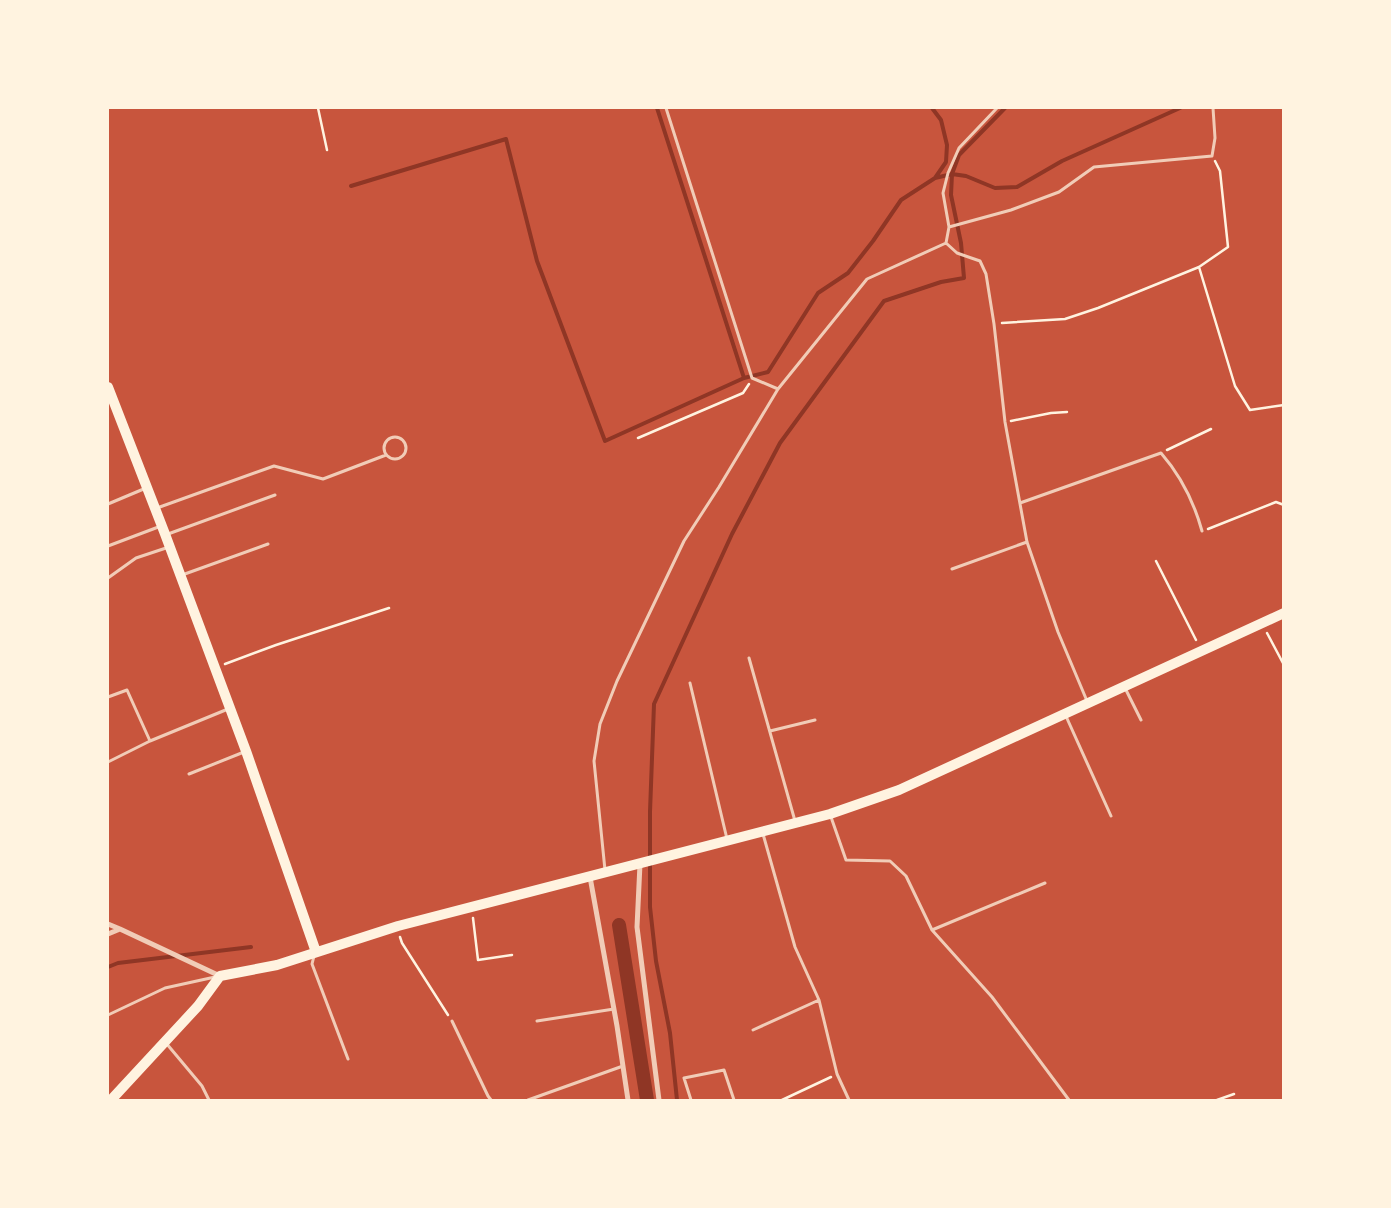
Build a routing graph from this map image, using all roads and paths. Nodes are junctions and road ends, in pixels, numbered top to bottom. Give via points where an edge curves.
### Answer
1 (318, 108) edge
2 (666, 108) edge
3 (997, 108) edge
4 (1214, 108) edge
5 (328, 150) dead end
6 (1212, 156) junction
7 (949, 227) junction
8 (946, 243) junction
9 (1199, 267) junction
10 (994, 324) junction
11 (752, 378) junction
12 (108, 387) edge
13 (778, 388) junction
14 (1284, 405) edge
15 (1067, 412) dead end
16 (1005, 422) junction
17 (1212, 429) dead end
18 (638, 438) dead end
19 (1162, 453) junction
20 (386, 455) junction
21 (146, 488) junction
22 (275, 495) dead end
23 (1020, 502) junction
24 (108, 504) edge
25 (1284, 506) edge
26 (155, 508) junction
27 (164, 530) junction
28 (1202, 531) joint
29 (1027, 542) junction
30 (268, 544) dead end
31 (108, 546) edge
32 (170, 547) junction
33 (1156, 561) dead end
34 (952, 569) dead end
35 (180, 575) junction
36 (108, 578) edge
37 (390, 608) dead end
38 (1284, 613) edge
39 (1262, 623) junction
40 (1202, 651) junction
41 (749, 658) dead end
42 (1284, 665) edge
43 (214, 668) junction
44 (690, 683) dead end
45 (1125, 687) junction
46 (108, 697) edge
47 (1088, 703) junction
48 (230, 708) junction
49 (1065, 714) junction
50 (815, 720) dead end
51 (1141, 720) dead end
52 (770, 731) junction
53 (150, 741) junction
54 (246, 751) junction
55 (108, 762) edge
56 (189, 774) dead end
57 (830, 814) junction
58 (1111, 816) dead end
59 (795, 822) junction
60 (762, 831) junction
61 (727, 840) junction
62 (640, 864) junction
63 (606, 872) junction
64 (590, 877) junction
65 (1045, 884) dead end
66 (471, 906) junction
67 (108, 924) edge
68 (398, 926) junction
69 (120, 929) junction
70 (932, 930) junction
71 (108, 934) edge
72 (316, 952) junction
73 (512, 956) dead end
74 (220, 976) junction
75 (819, 1000) junction
76 (614, 1009) junction
77 (108, 1015) edge
78 (452, 1021) joint
79 (537, 1021) dead end
80 (753, 1030) dead end
81 (164, 1041) junction
82 (348, 1059) dead end
83 (623, 1066) junction
84 (837, 1074) junction
85 (1234, 1094) dead end
86 (111, 1100) edge
87 (209, 1100) edge
88 (491, 1100) edge
89 (528, 1100) edge
90 (628, 1100) edge
91 (659, 1100) edge
92 (691, 1100) edge
93 (734, 1100) edge
94 (782, 1100) edge
95 (848, 1100) edge
96 (1069, 1100) edge
97 (1217, 1100) edge

1 - 5 path
2 - 11 lane
3 - 7 lane via 959,148 948,173 943,192
4 - 6 lane
6 - 7 lane via 1094,167 1059,192 1011,210
6 - 9 path via 1220,171 1228,247
7 - 8 lane
8 - 10 lane via 957,253 980,261 986,274
8 - 13 lane via 867,279
9 - 10 path via 1065,319
9 - 14 path via 1235,386 1250,410
10 - 16 lane
11 - 13 lane
11 - 18 path via 743,393
12 - 21 main road
13 - 63 lane via 684,541 600,724 594,761
15 - 16 path
16 - 23 lane
17 - 19 path
19 - 23 lane
19 - 28 lane via 1176,470
20 - 20 lane via 394,459 402,456 406,448 402,440 394,436 386,440 383,448
20 - 26 lane via 323,480 274,466
21 - 24 lane
21 - 26 main road
22 - 27 lane
23 - 29 lane
25 - 28 path via 1276,502
26 - 27 main road
27 - 31 lane
27 - 32 main road
29 - 34 lane
29 - 47 lane via 1058,632
30 - 35 lane
32 - 35 main road
32 - 36 lane via 136,558
33 - 40 path
35 - 43 main road
37 - 43 path
38 - 39 main road
39 - 40 main road
39 - 42 path
40 - 45 main road
41 - 52 lane
43 - 48 main road
44 - 61 lane
45 - 47 main road
45 - 51 lane
46 - 53 lane via 127,690
47 - 49 main road
48 - 53 lane
48 - 54 main road
49 - 57 main road via 899,790
49 - 58 lane
50 - 52 lane
52 - 59 lane
53 - 55 lane
54 - 56 lane
54 - 72 main road
57 - 59 main road
57 - 70 lane via 846,860 890,861 906,876
59 - 60 main road
60 - 61 main road
60 - 75 lane via 795,947
61 - 62 main road
62 - 63 main road
62 - 91 street via 637,927
63 - 64 main road
64 - 66 main road
64 - 76 street
65 - 70 lane
66 - 68 main road
66 - 73 path via 478,960
67 - 69 street
68 - 72 main road
68 - 78 path via 402,943
69 - 71 street
69 - 74 street
70 - 96 lane via 992,997
72 - 74 main road via 277,965
72 - 82 lane via 312,964
74 - 77 lane via 165,988
74 - 81 main road via 198,1006
75 - 80 lane
75 - 84 lane
76 - 79 lane
76 - 83 street
78 - 88 lane
81 - 86 main road
81 - 87 lane via 202,1086
83 - 89 lane
83 - 90 street
84 - 94 path
84 - 95 lane
85 - 97 path
92 - 93 lane via 684,1078 724,1070

